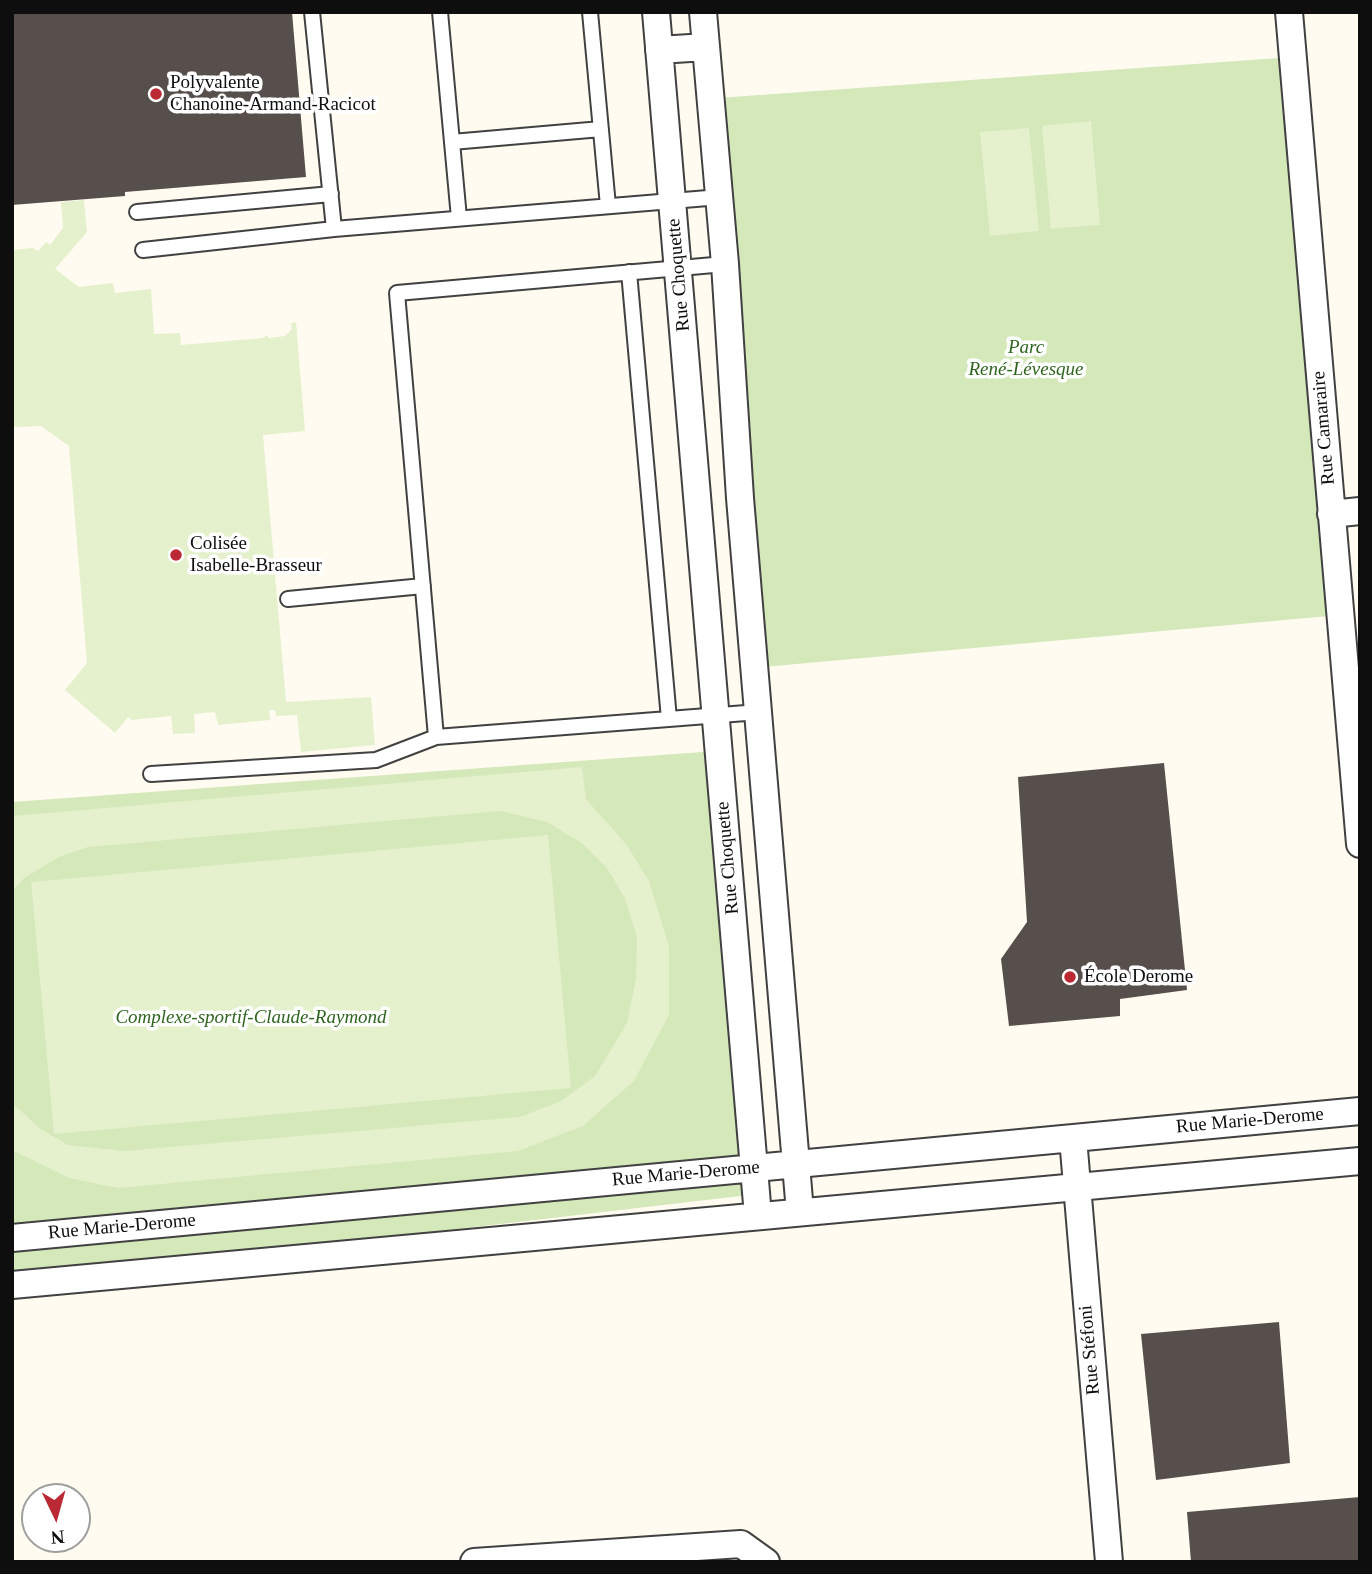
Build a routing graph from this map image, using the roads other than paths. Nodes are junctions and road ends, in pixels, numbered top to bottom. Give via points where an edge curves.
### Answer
1 (312, 12) edge
2 (440, 12) edge
3 (590, 12) edge
4 (656, 12) edge
5 (703, 12) edge
6 (1289, 12) edge
7 (706, 47) junction
8 (659, 50) junction
9 (601, 129) junction
10 (452, 142) junction
11 (331, 194) junction
12 (720, 197) junction
13 (673, 200) junction
14 (608, 206) junction
15 (137, 212) dead end
16 (458, 218) junction
17 (334, 229) junction
18 (143, 250) dead end
19 (725, 264) junction
20 (678, 268) junction
21 (629, 272) junction
22 (740, 498) junction
23 (698, 500) junction
24 (1360, 511) edge
25 (1331, 514) junction
26 (423, 586) junction
27 (288, 599) dead end
28 (759, 712) junction
29 (716, 715) junction
30 (669, 719) junction
31 (436, 737) junction
32 (151, 774) dead end
33 (1360, 844) edge
34 (1360, 1111) edge
35 (1073, 1138) junction
36 (1360, 1161) edge
37 (797, 1164) junction
38 (755, 1168) junction
39 (1076, 1187) junction
40 (800, 1212) junction
41 (758, 1216) junction
42 (12, 1238) edge
43 (12, 1285) edge
44 (474, 1562) edge
45 (766, 1562) edge
46 (1109, 1562) edge

1 - 11 lane
2 - 10 lane
3 - 9 lane
4 - 8 street, Rue Choquette
5 - 7 street
6 - 25 street, Rue Camaraire
7 - 8 street
7 - 12 street
8 - 13 street, Rue Choquette
9 - 10 lane
9 - 14 lane
10 - 16 lane
11 - 15 lane
11 - 17 lane
12 - 13 lane
12 - 19 street
13 - 14 lane
13 - 20 street, Rue Choquette
14 - 16 lane
16 - 17 lane
17 - 18 lane
19 - 20 lane
19 - 22 street
20 - 21 lane
20 - 23 street, Rue Choquette
21 - 26 lane via 397,293
21 - 30 lane
22 - 23 street
22 - 28 street
23 - 29 street, Rue Choquette
24 - 25 street
25 - 33 street, Rue Camaraire
26 - 27 lane
26 - 31 lane
28 - 29 lane
28 - 37 street
29 - 30 lane
29 - 38 street, Rue Choquette
30 - 31 lane
31 - 32 lane via 376,760
34 - 35 street, Rue Marie-Derome
35 - 37 street, Rue Marie-Derome
35 - 39 street, Rue Stéfoni
36 - 39 street
37 - 38 street, Rue Marie-Derome
37 - 40 street
38 - 41 street, Rue Choquette
38 - 42 street, Rue Marie-Derome
39 - 40 street
39 - 46 street, Rue Stéfoni
40 - 41 street
41 - 43 street
44 - 45 street via 741,1544

